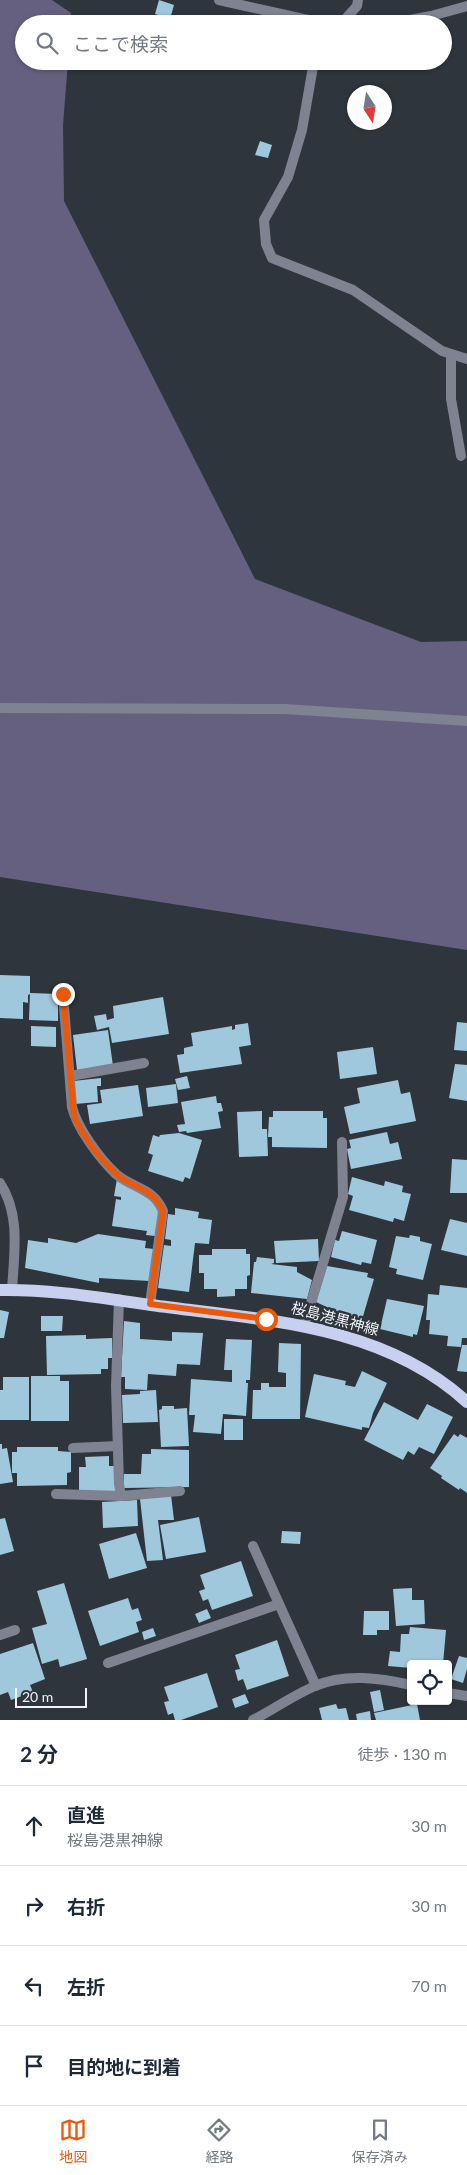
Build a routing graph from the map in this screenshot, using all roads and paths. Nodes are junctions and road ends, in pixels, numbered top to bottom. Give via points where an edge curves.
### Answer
1 (219, 0) edge
2 (358, 0) edge
3 (467, 6) edge
4 (286, 15) edge
5 (350, 15) edge
6 (435, 15) edge
7 (312, 70) edge
8 (451, 354) junction
9 (467, 359) edge
10 (461, 456) dead end
11 (0, 708) edge
12 (467, 721) edge
13 (63, 994) dead end
14 (144, 1063) dead end
15 (70, 1076) junction
16 (342, 1142) dead end
17 (0, 1183) edge
18 (6, 1290) edge
19 (119, 1300) junction
20 (150, 1304) junction
21 (304, 1326) junction
22 (467, 1402) edge
23 (118, 1446) junction
24 (73, 1448) dead end
25 (180, 1491) dead end
26 (56, 1494) dead end
27 (121, 1496) junction
28 (254, 1546) dead end
29 (279, 1604) junction
30 (15, 1630) dead end
31 (0, 1635) edge
32 (108, 1663) dead end
33 (407, 1684) edge
34 (316, 1686) junction
35 (452, 1693) edge
36 (467, 1696) edge
37 (253, 1720) edge

1 - 4 street
2 - 5 street
3 - 6 street
7 - 8 street via 302,130 288,177 264,220 266,244 272,258 353,290
8 - 9 street
8 - 10 street via 451,399
11 - 12 street via 285,709
13 - 15 street
14 - 15 street
15 - 20 street via 72,1107 81,1131 116,1174 158,1199 163,1211
16 - 21 street via 343,1197
17 - 18 street via 14,1218 15,1247
18 - 19 main road, 桜島港黒神線
19 - 20 main road, 桜島港黒神線
19 - 23 street
20 - 21 main road, 桜島港黒神線
21 - 22 main road, 桜島港黒神線 via 374,1345 417,1365
23 - 24 street
23 - 27 street
25 - 27 street
26 - 27 street
28 - 29 street
29 - 32 street
29 - 34 street
30 - 31 street
33 - 34 street via 350,1677
34 - 37 street
35 - 36 street

